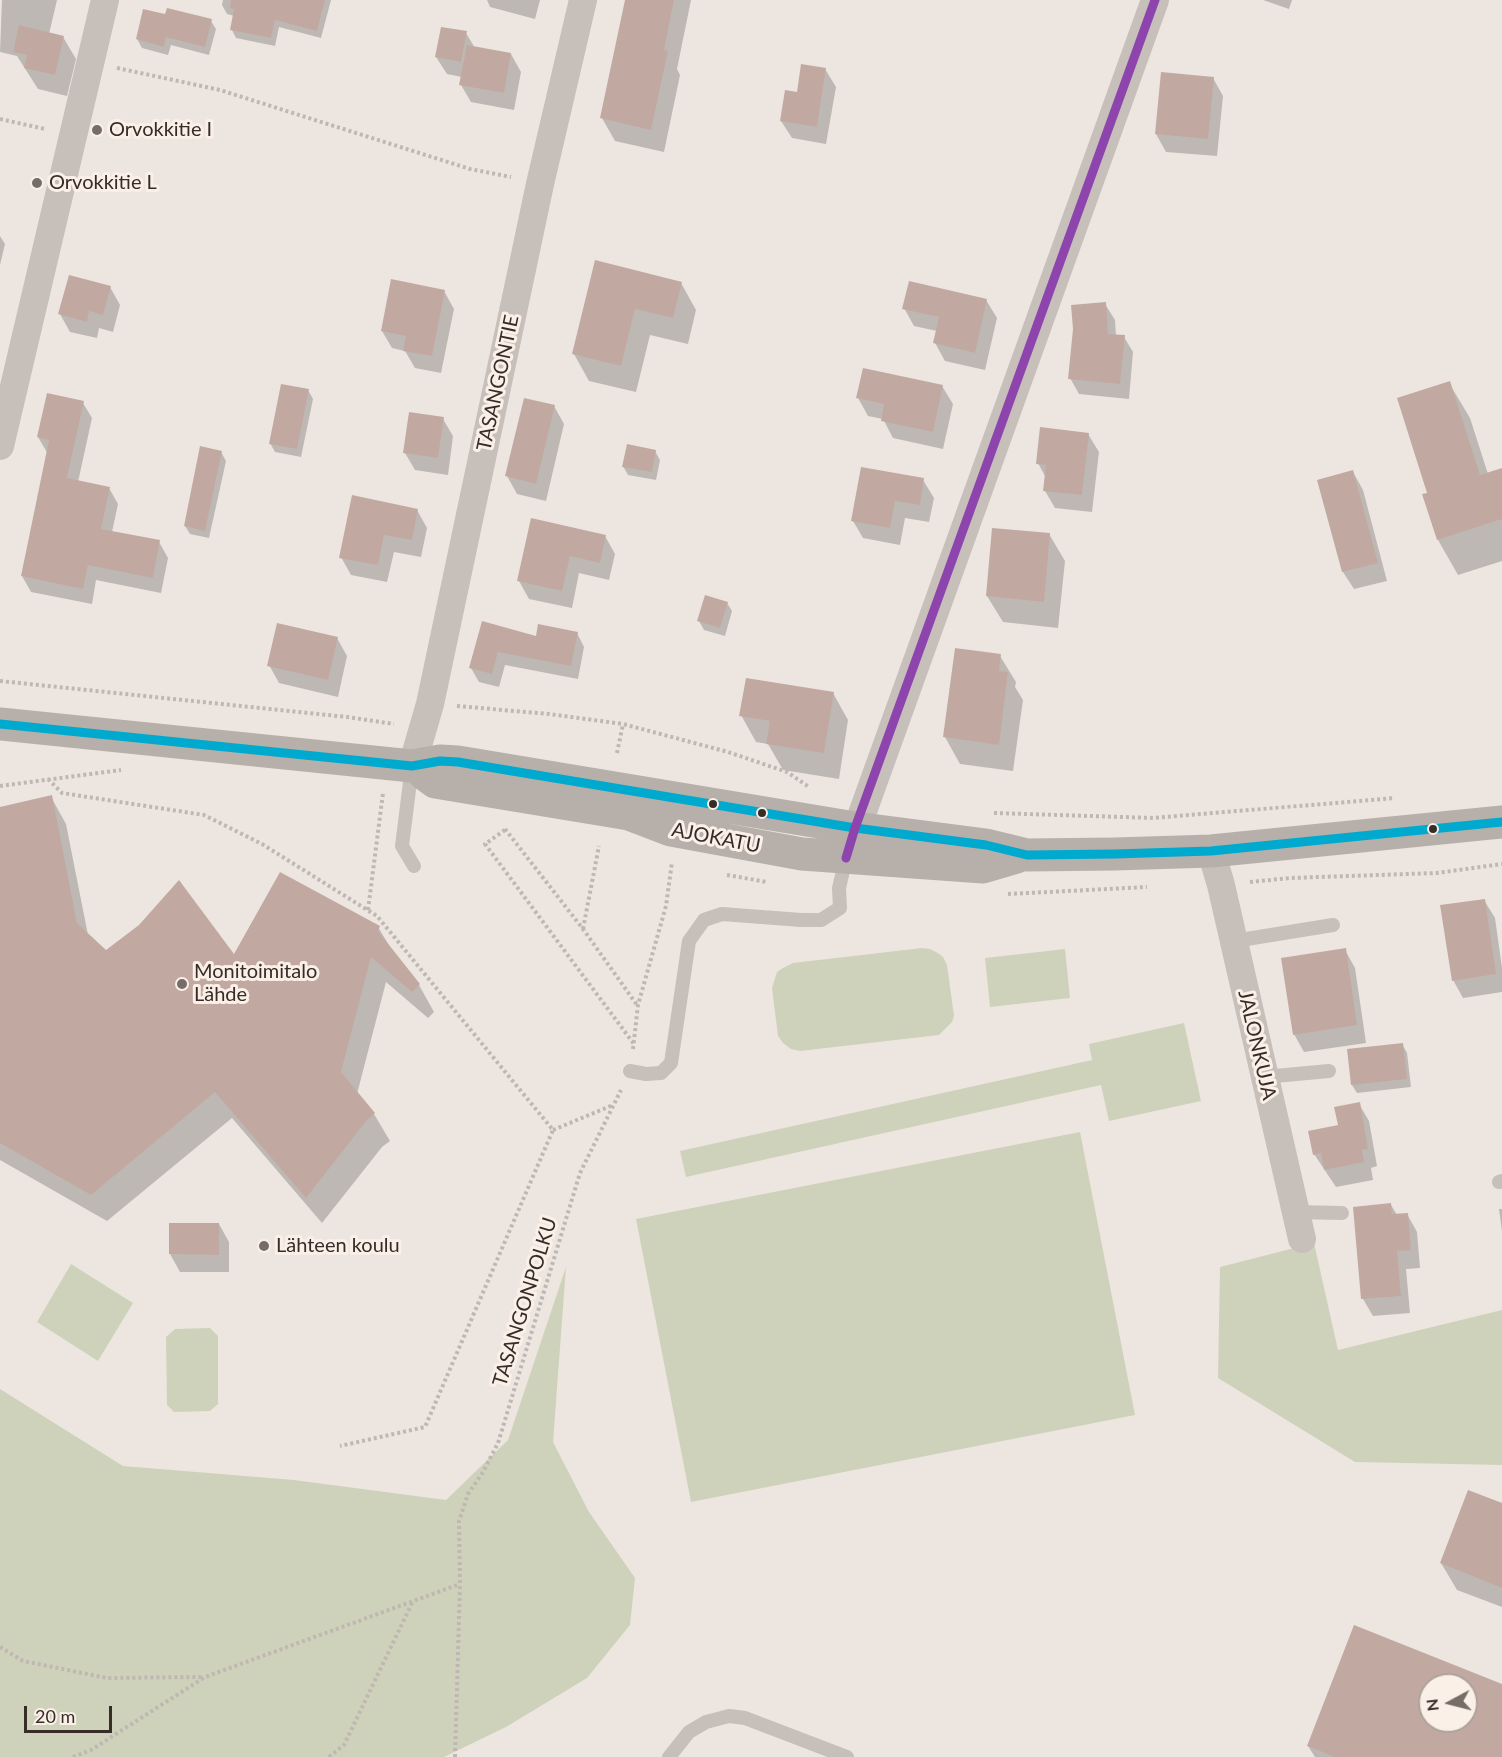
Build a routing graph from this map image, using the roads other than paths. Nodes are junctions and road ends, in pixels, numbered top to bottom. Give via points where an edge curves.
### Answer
1 (105, 0) edge
2 (583, 0) edge
3 (1155, 0) edge
4 (0, 446) edge
5 (0, 724) edge
6 (412, 766) junction
7 (1502, 822) edge
8 (851, 843) junction
9 (1211, 851) junction
10 (414, 866) dead end
11 (1333, 925) dead end
12 (1234, 940) junction
13 (630, 1071) road end
14 (1329, 1071) dead end
15 (1264, 1077) junction
16 (1296, 1212) junction
17 (1342, 1213) dead end
18 (1302, 1239) dead end
19 (671, 1756) edge
20 (847, 1757) edge

1 - 4 street
2 - 6 street, TASANGONTIE
3 - 8 street
5 - 6 street, AJOKATU
6 - 8 street, AJOKATU via 435,782 629,814 671,830 802,854
6 - 10 lane via 402,846
7 - 9 street, AJOKATU
8 - 9 street, AJOKATU via 986,845 1027,855
8 - 13 lane via 839,888 840,908 821,920 722,914 705,920 688,941 671,1063 661,1073
9 - 12 street, JALONKUJA
11 - 12 lane
12 - 15 street, JALONKUJA
14 - 15 lane
15 - 16 street, JALONKUJA
16 - 17 lane
16 - 18 street, JALONKUJA
19 - 20 lane via 689,1732 729,1716 745,1718

